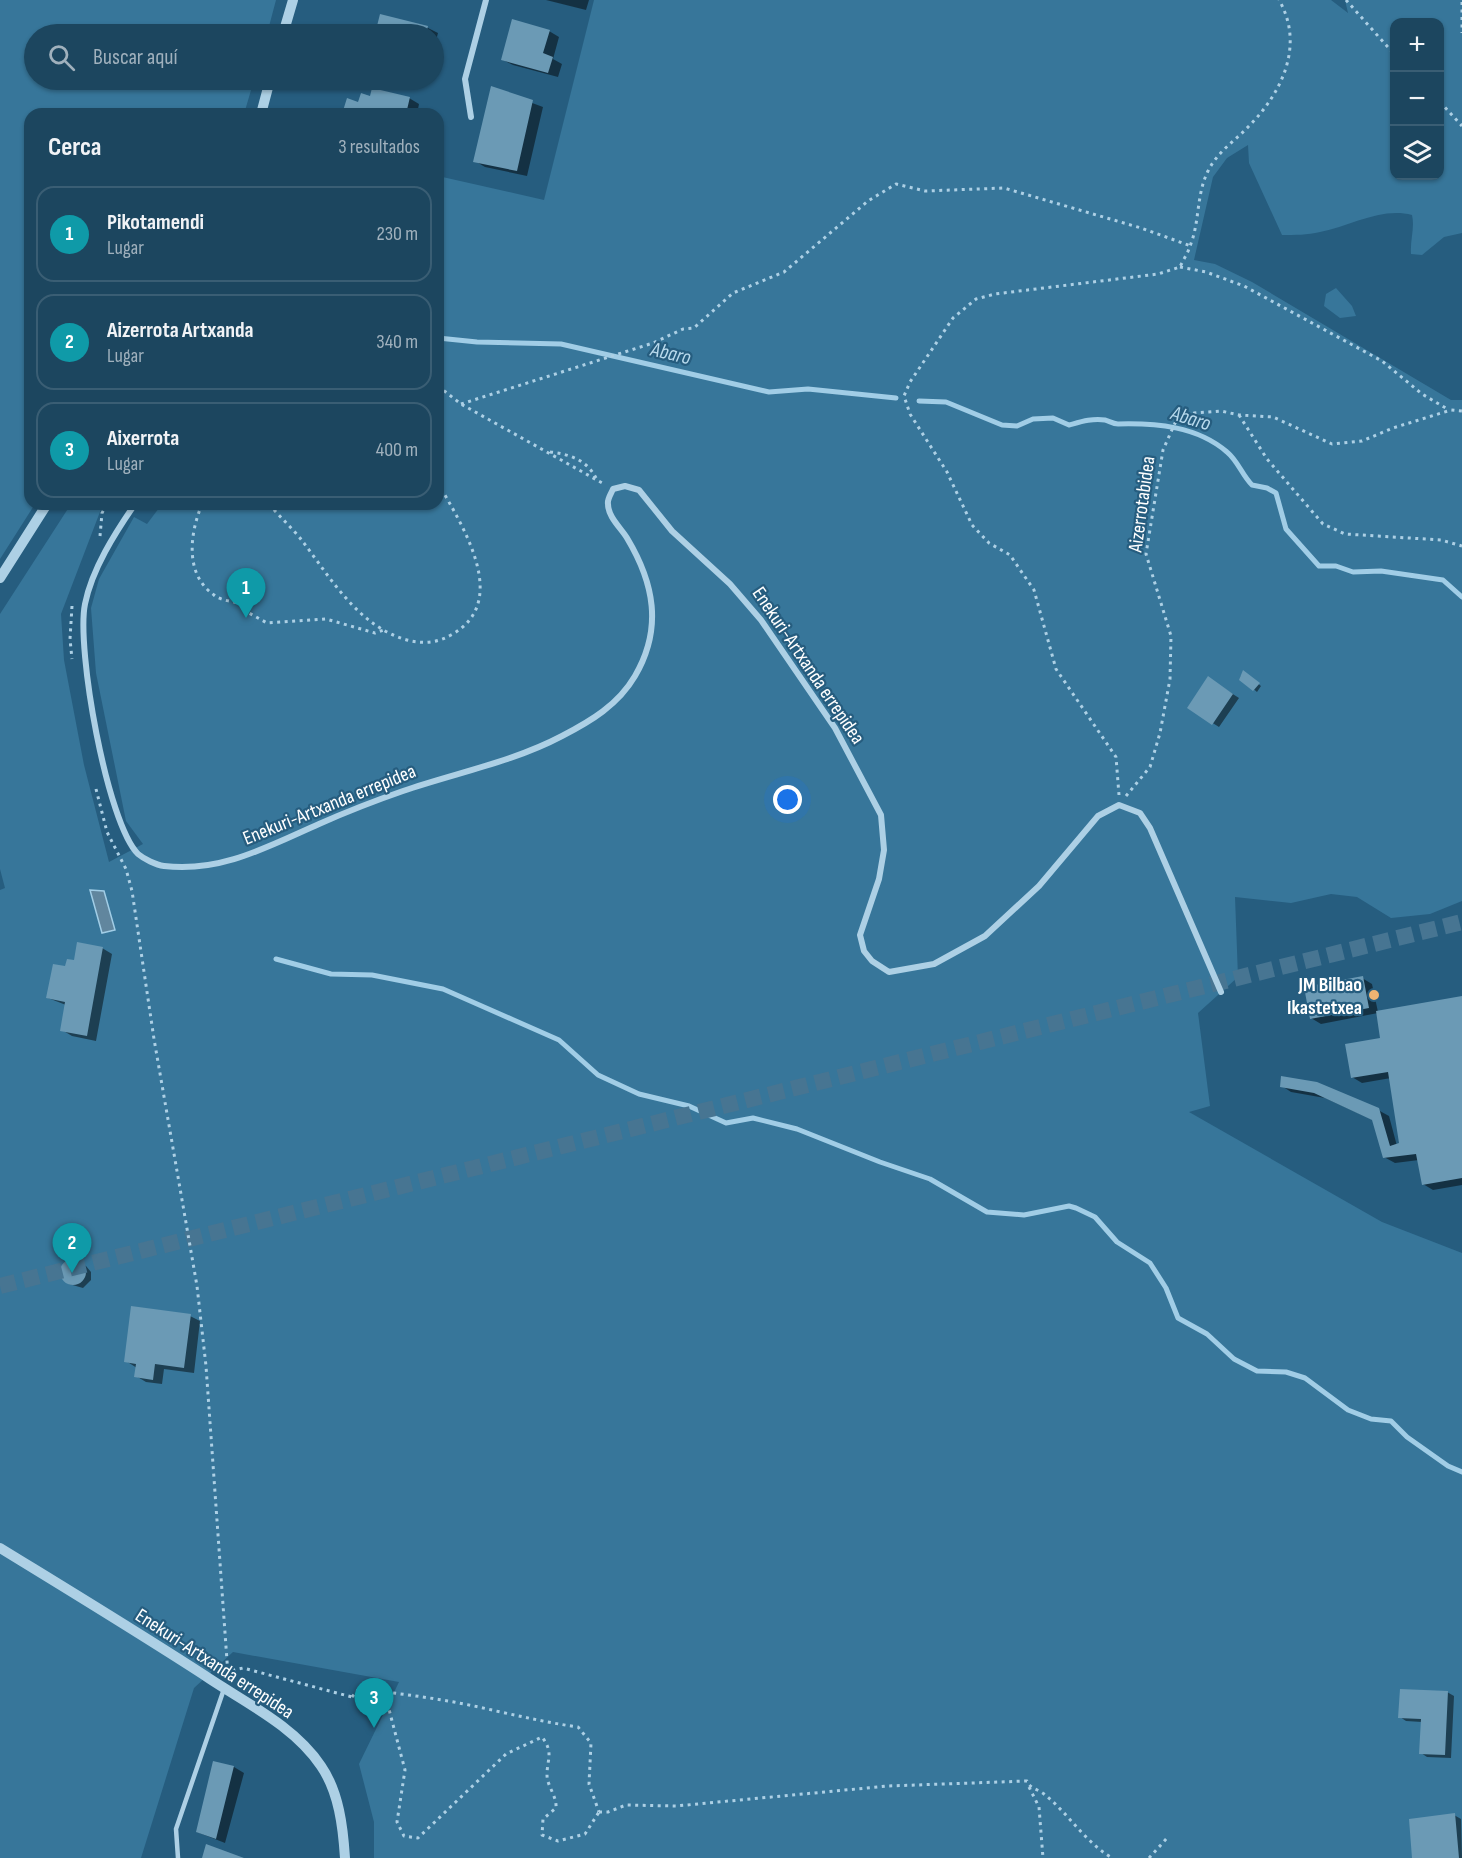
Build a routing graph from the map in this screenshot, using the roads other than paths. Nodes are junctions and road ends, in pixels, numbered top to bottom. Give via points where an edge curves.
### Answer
1 (293, 0) edge
2 (486, 0) edge
3 (286, 24) edge
4 (267, 90) edge
5 (263, 108) edge
6 (471, 117) dead end
7 (43, 510) edge
8 (132, 510) edge
9 (0, 578) edge
10 (1221, 992) dead end
11 (0, 1548) edge
12 (224, 1688) junction
13 (178, 1858) edge
14 (345, 1858) edge

1 - 3 street
2 - 6 street via 465,79
4 - 5 street
7 - 9 street
8 - 10 street, Enekuri-Artxanda errepidea via 99,566 85,604 83,629 90,690 115,812 139,854 162,866 232,861 257,854 347,812 528,751 598,716 621,696 636,674 651,632 649,581 607,502 613,489 625,486 639,490 672,531 730,584 761,620 835,728 881,814 884,850 879,879 860,935 864,951 872,961 889,972 934,964 986,936 1039,886 1098,816 1119,805 1140,813 1150,828
11 - 12 street, Enekuri-Artxanda errepidea
12 - 13 lane via 176,1829
12 - 14 street, Enekuri-Artxanda errepidea via 298,1739 322,1767 337,1801

